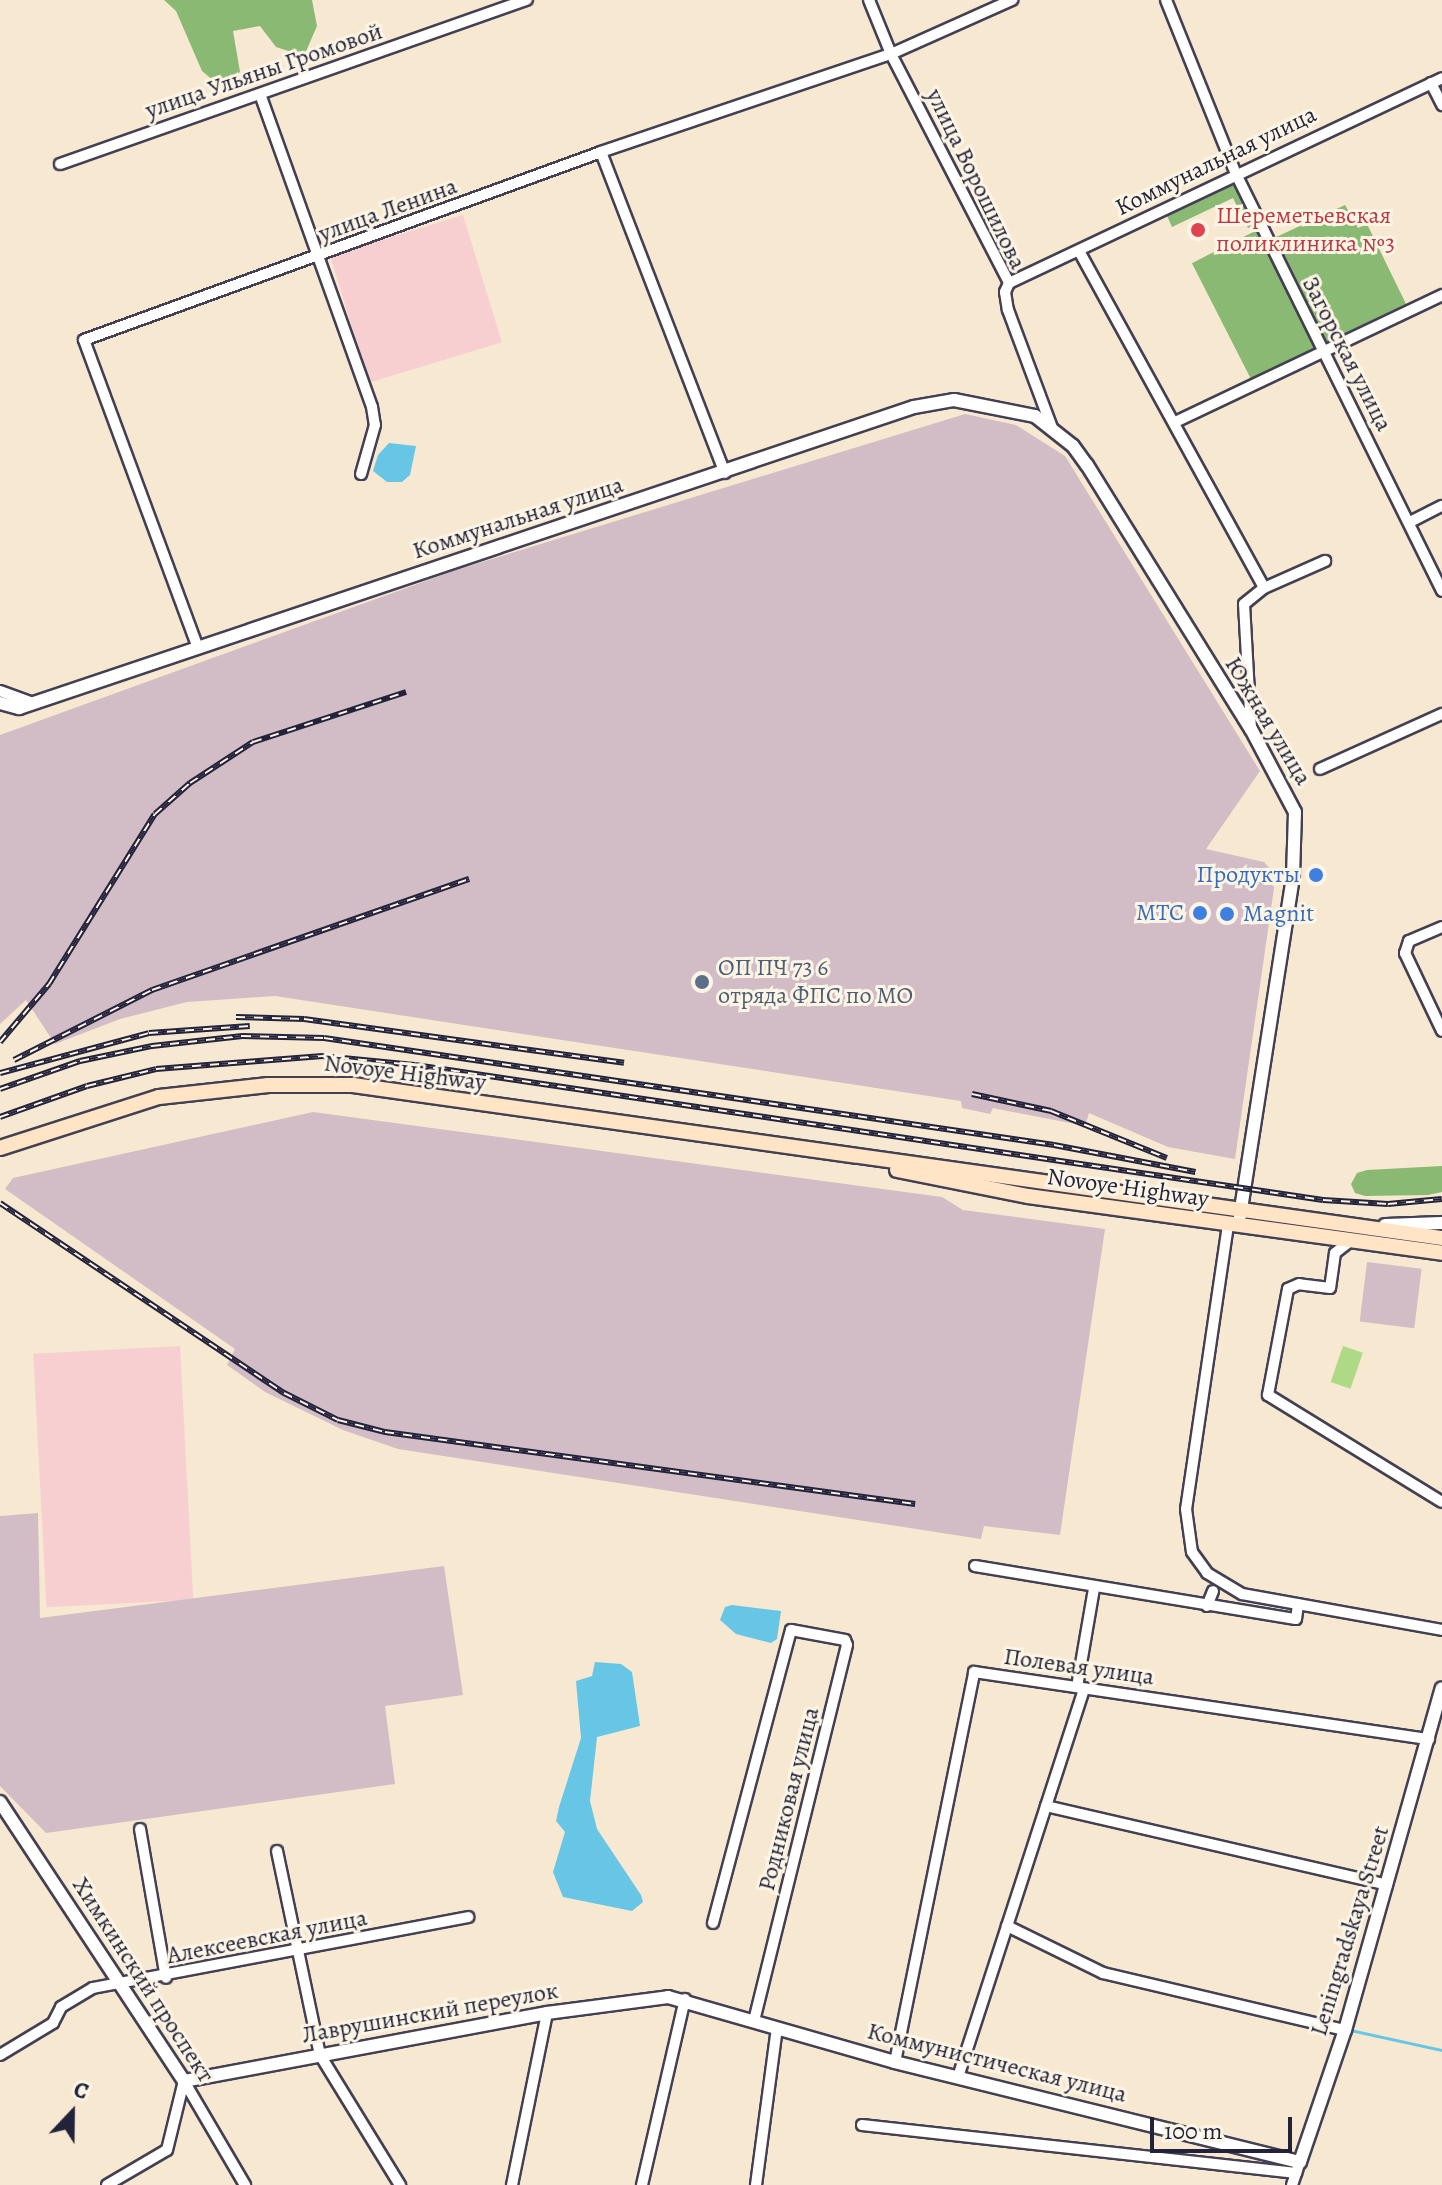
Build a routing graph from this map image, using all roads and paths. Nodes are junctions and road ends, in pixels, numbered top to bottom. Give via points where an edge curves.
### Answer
1 (527, 0) edge
2 (869, 0) edge
3 (1012, 0) edge
4 (1166, 0) edge
5 (891, 54) junction
6 (1437, 80) edge
7 (260, 94) junction
8 (1442, 105) edge
9 (601, 152) junction
10 (60, 164) dead end
11 (1236, 174) junction
12 (1079, 251) junction
13 (315, 258) junction
14 (1009, 283) junction
15 (1442, 295) edge
16 (1322, 350) junction
17 (1175, 422) junction
18 (1051, 425) junction
19 (725, 473) junction
20 (361, 474) dead end
21 (1442, 506) edge
22 (1410, 522) junction
23 (1325, 561) dead end
24 (1264, 588) junction
25 (1442, 591) edge
26 (198, 648) junction
27 (0, 691) edge
28 (0, 703) edge
29 (33, 703) junction
30 (1442, 714) edge
31 (1251, 729) junction
32 (1320, 769) dead end
33 (1442, 927) edge
34 (1442, 1031) edge
35 (0, 1148) edge
36 (1236, 1221) junction
37 (1442, 1223) edge
38 (1325, 1232) junction
39 (1442, 1238) edge
40 (1349, 1242) junction
41 (1335, 1253) junction
42 (1442, 1253) edge
43 (1442, 1502) edge
44 (975, 1566) dead end
45 (1094, 1589) junction
46 (1213, 1591) dead end
47 (1298, 1604) junction
48 (1207, 1606) junction
49 (1442, 1630) edge
50 (1080, 1688) junction
51 (1442, 1688) edge
52 (1429, 1739) junction
53 (0, 1802) edge
54 (1046, 1806) junction
55 (140, 1829) dead end
56 (277, 1851) dead end
57 (1387, 1885) junction
58 (468, 1917) dead end
59 (713, 1923) dead end
60 (1007, 1926) junction
61 (298, 1953) junction
62 (166, 1978) junction
63 (122, 1986) junction
64 (685, 1999) junction
65 (547, 2013) junction
66 (754, 2020) junction
67 (777, 2028) junction
68 (1345, 2030) junction
69 (0, 2055) edge
70 (320, 2055) junction
71 (895, 2062) junction
72 (958, 2077) junction
73 (184, 2081) junction
74 (862, 2125) dead end
75 (1298, 2168) junction
76 (120, 2182) edge
77 (107, 2185) edge
78 (245, 2185) edge
79 (400, 2185) edge
80 (512, 2185) edge
81 (642, 2185) edge
82 (756, 2185) edge
83 (1292, 2185) edge

1 - 7 street, улица Ульяны Громовой
2 - 5 street, улица Ворошилова
3 - 5 street, улица Ленина
4 - 11 street, Загорская улица
5 - 9 street, улица Ленина
5 - 14 street, улица Ворошилова
6 - 8 street
6 - 11 street, Коммунальная улица
7 - 10 street, улица Ульяны Громовой
7 - 13 street
9 - 13 street, улица Ленина
9 - 19 street
11 - 12 street, Коммунальная улица
11 - 16 street, Загорская улица
12 - 14 street, Коммунальная улица
12 - 17 street
13 - 20 street via 374,416
13 - 26 street, улица Ленина via 84,340
14 - 18 street, улица Ворошилова via 1008,310
15 - 16 street
16 - 17 street
16 - 22 street, Загорская улица
17 - 24 street
18 - 19 street, Коммунальная улица via 1014,409 954,400 914,407
18 - 31 street, Южная улица via 1087,465
19 - 26 street, Коммунальная улица
21 - 22 street
22 - 25 street, Загорская улица
23 - 24 street
24 - 31 street via 1244,604 1242,614
26 - 29 street, Коммунальная улица
27 - 29 street
28 - 29 street, Коммунальная улица via 19,708
30 - 32 street
31 - 36 street, Южная улица via 1285,787 1297,831
33 - 34 street via 1409,941 1405,953
35 - 36 main road, Novoye Highway via 159,1097 318,1083 946,1167
36 - 38 main road, Novoye Highway
36 - 47 street via 1187,1497 1188,1540 1199,1563 1218,1582 1242,1594
37 - 38 street
38 - 39 main road, Novoye Highway
38 - 40 main road, Novoye Highway
38 - 41 street
40 - 41 street
40 - 42 main road, Novoye Highway
41 - 43 street via 1330,1288 1299,1284 1288,1289 1268,1395
44 - 45 street
45 - 48 street
45 - 50 street
46 - 48 street
47 - 48 street via 1296,1619
47 - 49 street
50 - 52 street, Полевая улица
50 - 54 street
50 - 71 street, Полевая улица via 974,1672
51 - 52 street, Leningradskaya Street
52 - 57 street, Leningradskaya Street
53 - 63 street, Химкинский проспект
54 - 57 street
54 - 60 street
55 - 62 street
56 - 61 street
57 - 68 street, Leningradskaya Street
58 - 61 street, Алексеевская улица
59 - 66 street, Родниковая улица via 793,1628 845,1640
60 - 68 street via 1103,1973
60 - 72 street
61 - 62 street, Алексеевская улица
61 - 70 street
62 - 63 street, Алексеевская улица
63 - 69 street, Алексеевская улица via 93,1988 61,2007 53,2023
63 - 73 street, Химкинский проспект
64 - 65 street, Лаврушинский переулок via 647,1998
64 - 66 street, Коммунистическая улица
64 - 81 street
65 - 70 street, Лаврушинский переулок
65 - 80 street
66 - 67 street, Коммунистическая улица
67 - 71 street, Коммунистическая улица
67 - 82 street
68 - 75 street, Leningradskaya Street
70 - 73 street, Лаврушинский переулок
70 - 79 street
71 - 72 street, Коммунистическая улица
72 - 75 street, Коммунистическая улица
73 - 76 street via 167,2150
73 - 78 street, Химкинский проспект
74 - 75 street
75 - 83 street, Leningradskaya Street
76 - 77 street

